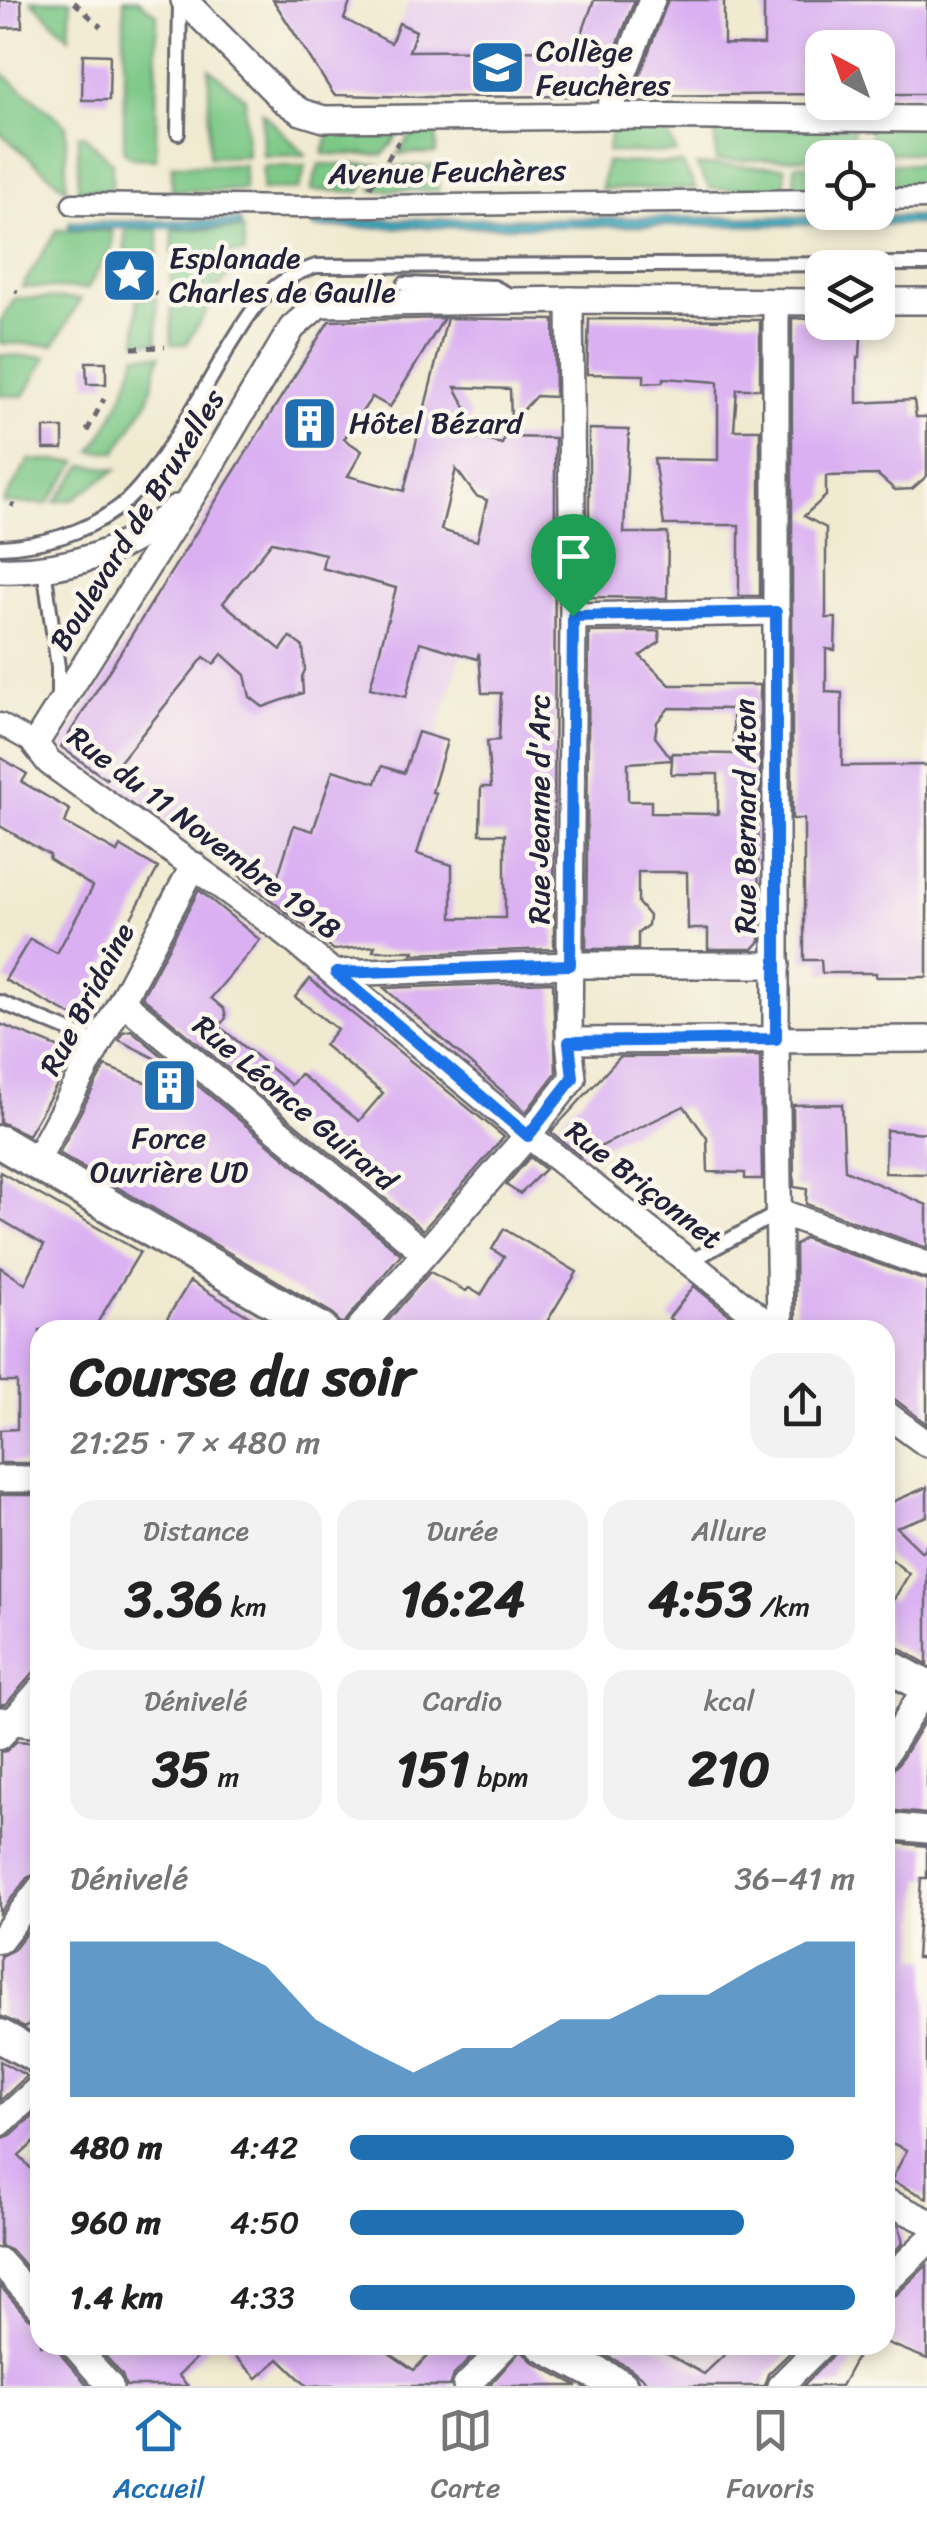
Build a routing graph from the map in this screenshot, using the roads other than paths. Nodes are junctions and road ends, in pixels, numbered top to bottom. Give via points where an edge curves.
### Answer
1 (182, 0) edge
2 (652, 0) edge
3 (607, 116) junction
4 (927, 119) edge
5 (178, 134) dead end
6 (927, 198) edge
7 (895, 199) edge
8 (805, 200) edge
9 (73, 204) dead end
10 (927, 264) edge
11 (404, 284) dead end
12 (518, 300) junction
13 (570, 300) junction
14 (927, 301) edge
15 (776, 302) junction
16 (805, 302) edge
17 (895, 302) edge
18 (200, 483) junction
19 (0, 546) edge
20 (0, 570) edge
21 (45, 575) dead end
22 (776, 612) junction
23 (573, 616) junction
24 (58, 708) junction
25 (0, 724) edge
26 (35, 744) junction
27 (194, 865) junction
28 (570, 965) junction
29 (777, 965) junction
30 (336, 973) junction
31 (0, 1002) edge
32 (123, 1002) junction
33 (776, 1039) junction
34 (927, 1039) edge
35 (569, 1042) junction
36 (100, 1044) junction
37 (528, 1136) junction
38 (0, 1142) edge
39 (35, 1163) junction
40 (780, 1212) junction
41 (425, 1254) junction
42 (689, 1262) junction
43 (927, 1264) edge
44 (305, 1320) edge
45 (367, 1320) edge
46 (764, 1320) edge
47 (777, 1320) edge
48 (895, 1420) edge
49 (927, 1444) edge
50 (30, 1479) edge
51 (0, 1480) edge
52 (895, 1669) edge
53 (927, 1687) edge
54 (30, 1700) edge
55 (4, 1725) edge
56 (30, 1725) edge
57 (895, 1739) edge
58 (895, 1827) edge
59 (927, 1830) edge
60 (30, 1901) edge
61 (0, 1940) edge
62 (0, 2036) edge
63 (30, 2049) edge
64 (30, 2096) edge
65 (0, 2124) edge
66 (895, 2207) edge
67 (927, 2222) edge
68 (927, 2242) edge
69 (0, 2262) edge
70 (895, 2273) edge
71 (30, 2296) edge
72 (83, 2355) edge
73 (496, 2355) edge
74 (562, 2355) edge
75 (812, 2355) edge
76 (110, 2386) edge
77 (466, 2386) edge
78 (621, 2386) edge
79 (780, 2386) edge

1 - 3 street, Avenue Feuchères via 282,99 324,120
1 - 5 lane
2 - 3 street
3 - 4 street, Avenue Feuchères
6 - 7 street
8 - 9 street, Avenue Feuchères
10 - 19 lane via 316,266 270,288 253,308 155,464 118,509 64,538
11 - 12 lane via 494,287
12 - 13 street
12 - 18 street, Boulevard de Bruxelles via 318,304 292,328
13 - 15 street
13 - 23 street, Rue Jeanne d'Arc
14 - 17 street
15 - 16 street
15 - 22 street, Rue Bernard Aton
18 - 20 street via 160,524 125,546 59,564
18 - 24 street, Boulevard de Bruxelles
21 - 24 lane
22 - 23 street
22 - 29 street, Rue Bernard Aton
23 - 28 street, Rue Jeanne d'Arc
24 - 26 street, Boulevard de Bruxelles
25 - 26 street
26 - 27 street, Rue du 11 Novembre 1918 via 48,762
27 - 30 street, Rue du 11 Novembre 1918
27 - 32 street, Rue Bridaine
28 - 29 street
28 - 30 street
28 - 35 street, Rue Jeanne d'Arc
29 - 33 street, Rue Bernard Aton
30 - 37 street, Rue Briçonnet
31 - 36 lane
32 - 36 street, Rue Bridaine
32 - 41 street, Rue Léonce Guirard
33 - 34 street
33 - 35 street
33 - 40 street, Rue Bernard Aton
35 - 37 street, Rue Jeanne d'Arc via 573,1078
36 - 39 street, Rue Bridaine
37 - 41 street
37 - 42 street, Rue Briçonnet
38 - 39 street
39 - 44 street
40 - 42 lane
40 - 43 street
40 - 47 street, Rue Bernard Aton
41 - 45 street
42 - 46 street, Rue Briçonnet
48 - 49 street
50 - 51 street
52 - 53 street
53 - 57 street
54 - 55 street
55 - 56 street
58 - 59 street
60 - 61 street
62 - 63 street
64 - 65 street
66 - 67 street
68 - 70 street
69 - 71 street
72 - 76 street
73 - 77 street
74 - 78 street
75 - 79 street

